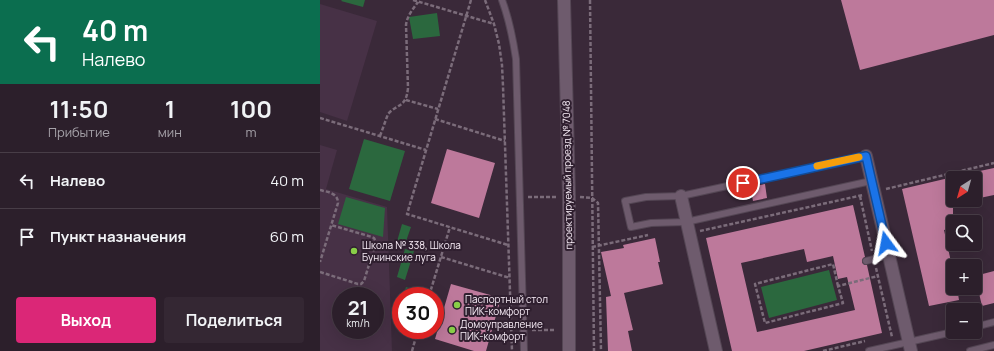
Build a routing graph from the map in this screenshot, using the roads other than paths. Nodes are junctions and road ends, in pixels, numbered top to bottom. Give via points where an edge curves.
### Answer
1 (502, 0) edge
2 (564, 0) edge
3 (866, 156) joint
4 (871, 181) junction
5 (681, 196) junction
6 (686, 222) junction
7 (889, 256) junction
8 (866, 261) dead end
9 (994, 322) edge
10 (982, 325) edge
11 (946, 334) edge
12 (910, 346) edge
13 (994, 346) edge
14 (524, 351) edge
15 (569, 351) edge
16 (716, 351) edge
17 (869, 351) edge
18 (970, 351) edge

1 - 14 lane via 516,59
2 - 15 street, проектируемый проезд № 7048
3 - 4 street
3 - 5 lane
4 - 6 lane
4 - 7 street
5 - 6 street
5 - 6 lane via 646,197 625,201 631,227 651,223
6 - 16 street
7 - 8 lane
7 - 12 street
9 - 10 lane
11 - 12 lane
12 - 17 lane
13 - 18 lane

